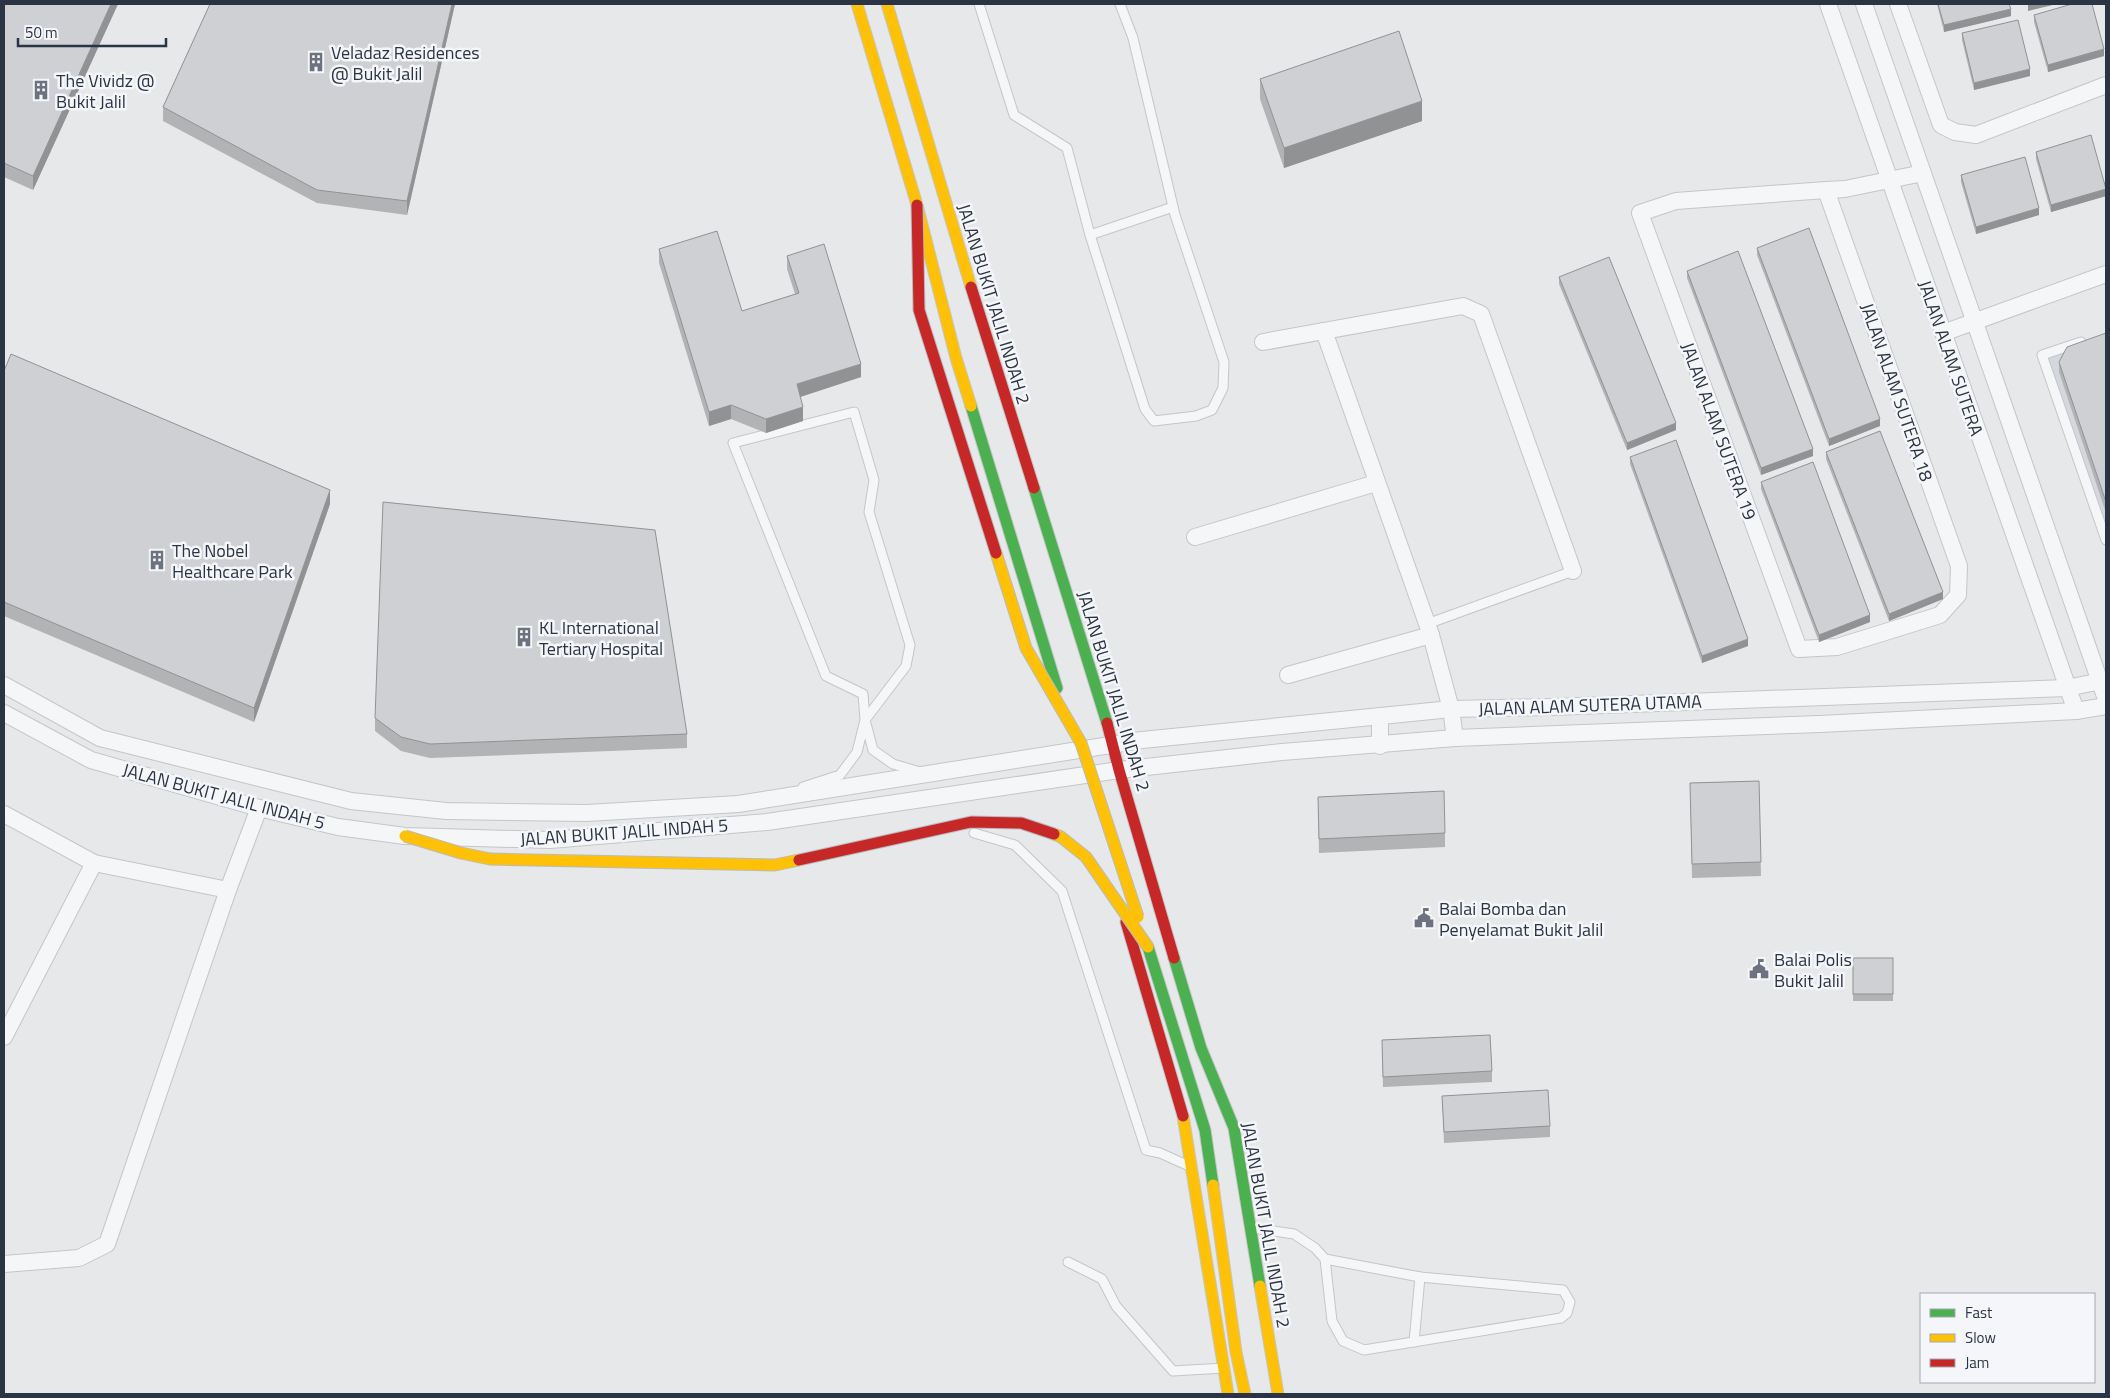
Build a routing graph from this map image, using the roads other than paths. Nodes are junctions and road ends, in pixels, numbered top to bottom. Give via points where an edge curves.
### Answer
1 (857, 4) edge
2 (886, 4) edge
3 (979, 4) edge
4 (1120, 4) edge
5 (1828, 4) edge
6 (1864, 4) edge
7 (1898, 4) edge
8 (2106, 85) edge
9 (1923, 173) junction
10 (1889, 180) junction
11 (1826, 190) junction
12 (918, 205) junction
13 (1173, 207) junction
14 (1090, 235) junction
15 (2106, 274) edge
16 (1974, 322) junction
17 (1324, 331) junction
18 (1943, 333) junction
19 (2088, 340) edge
20 (1263, 342) dead end
21 (1376, 483) junction
22 (1195, 537) dead end
23 (2106, 540) edge
24 (1573, 571) joint
25 (1429, 630) junction
26 (1799, 649) joint
27 (1288, 675) dead end
28 (2103, 681) edge
29 (4, 685) edge
30 (2067, 688) junction
31 (2106, 699) edge
32 (2106, 706) edge
33 (1452, 709) junction
34 (2076, 711) junction
35 (4, 713) edge
36 (1380, 716) junction
37 (865, 720) junction
38 (1455, 738) junction
39 (1114, 745) junction
40 (1380, 746) junction
41 (1076, 750) junction
42 (1119, 770) junction
43 (927, 774) junction
44 (1083, 777) junction
45 (767, 799) junction
46 (259, 808) junction
47 (4, 814) edge
48 (966, 835) dead end
49 (405, 836) junction
50 (890, 850) dead end
51 (94, 863) junction
52 (794, 868) dead end
53 (228, 890) junction
54 (1148, 947) junction
55 (4, 1037) edge
56 (1192, 1167) junction
57 (1250, 1227) junction
58 (1325, 1259) junction
59 (1068, 1262) dead end
60 (4, 1264) edge
61 (1420, 1277) junction
62 (1414, 1342) junction
63 (1224, 1368) junction
64 (1228, 1394) edge
65 (1245, 1394) edge
66 (1278, 1394) edge

1 - 12 main road
2 - 39 main road, JALAN BUKIT JALIL INDAH 2
3 - 14 lane via 1014,115 1067,148
4 - 13 lane via 1132,38
5 - 10 street, JALAN ALAM SUTERA
6 - 9 street, JALAN ALAM SUTERA
7 - 8 street via 1941,125 1955,132 1976,135
9 - 10 street
9 - 16 street, JALAN ALAM SUTERA
10 - 11 street
10 - 18 street, JALAN ALAM SUTERA
11 - 26 street, JALAN ALAM SUTERA 18 via 1959,566 1958,595 1940,615 1837,647
11 - 26 street, JALAN ALAM SUTERA 19 via 1676,201 1640,213
12 - 41 main road via 956,358
12 - 54 main road, bridge via 919,310 1026,648 1081,743
13 - 14 lane
13 - 14 lane via 1224,362 1223,388 1212,410 1196,416 1154,421 1145,409
15 - 16 street
16 - 18 street
16 - 28 street, JALAN ALAM SUTERA
17 - 20 street
17 - 21 street
17 - 24 street via 1463,306 1481,314
18 - 30 street, JALAN ALAM SUTERA
19 - 23 lane via 2042,355
21 - 22 street
21 - 25 street
24 - 25 lane
25 - 27 street
25 - 33 street
28 - 30 street, JALAN ALAM SUTERA UTAMA
28 - 31 street, JALAN ALAM SUTERA
29 - 45 street, JALAN BUKIT JALIL INDAH 5 via 100,738 350,801 446,811 587,813 738,804
30 - 33 street, JALAN ALAM SUTERA UTAMA
30 - 34 street, JALAN ALAM SUTERA
32 - 34 street, JALAN ALAM SUTERA UTAMA
33 - 36 street, JALAN ALAM SUTERA UTAMA
33 - 38 street
34 - 38 street, JALAN ALAM SUTERA UTAMA
35 - 46 street, JALAN BUKIT JALIL INDAH 5 via 91,760
36 - 39 street, JALAN ALAM SUTERA UTAMA via 1179,735
36 - 40 street
37 - 37 lane via 863,694 826,676 733,443 854,412 874,480 869,512 910,645 906,666
37 - 43 lane via 873,750 893,764
37 - 45 lane via 856,752 840,775
38 - 40 street, JALAN ALAM SUTERA UTAMA
39 - 41 street, JALAN ALAM SUTERA UTAMA
39 - 42 main road, JALAN BUKIT JALIL INDAH 2
40 - 42 street, JALAN ALAM SUTERA UTAMA via 1282,752
41 - 43 street, JALAN BUKIT JALIL INDAH 5
41 - 44 main road
42 - 44 street, JALAN BUKIT JALIL INDAH 5
42 - 57 main road, JALAN BUKIT JALIL INDAH 2 via 1201,1048 1234,1128
43 - 45 street, JALAN BUKIT JALIL INDAH 5
44 - 49 street, JALAN BUKIT JALIL INDAH 5 via 757,823 550,840
44 - 56 main road via 1185,1123
46 - 49 street, JALAN BUKIT JALIL INDAH 5 via 338,827
46 - 53 street
47 - 51 street
48 - 56 lane via 975,833 1015,845 1062,891 1146,1150
49 - 54 main road, bridge via 490,859 775,865 971,822 1021,822 1061,837 1086,857
50 - 52 lane
51 - 53 street
51 - 55 street
53 - 60 street via 107,1244 79,1258
54 - 65 main road via 1205,1130
56 - 63 main road
57 - 58 lane via 1294,1234
57 - 66 main road, JALAN BUKIT JALIL INDAH 2
58 - 61 lane
58 - 62 lane via 1332,1321 1344,1341 1364,1350
59 - 63 lane via 1102,1279 1116,1306 1173,1371
61 - 62 lane
61 - 62 lane via 1563,1290 1570,1302 1567,1313 1561,1318
63 - 64 main road

